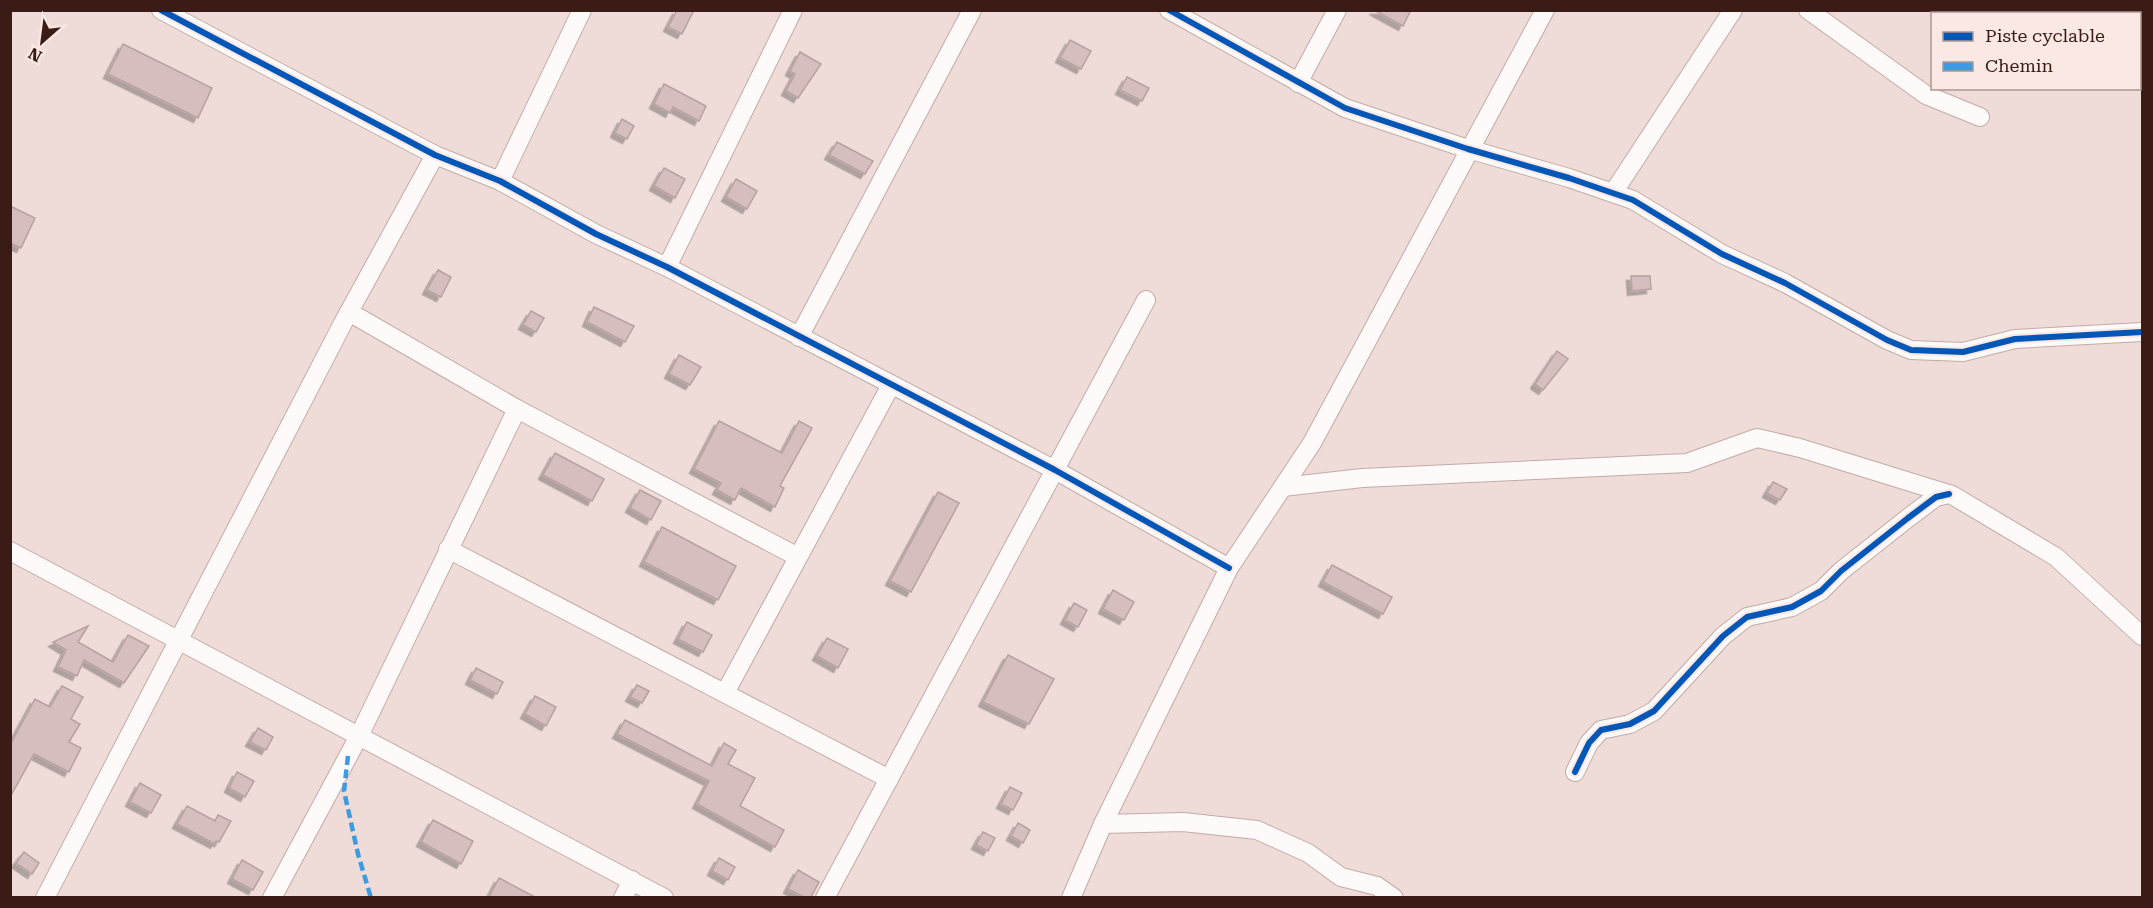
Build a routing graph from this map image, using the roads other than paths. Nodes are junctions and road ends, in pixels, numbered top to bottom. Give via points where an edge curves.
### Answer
1 (161, 10) edge
2 (582, 10) edge
3 (793, 10) edge
4 (972, 10) edge
5 (1169, 10) edge
6 (1337, 10) edge
7 (1545, 10) edge
8 (1733, 10) edge
9 (1808, 10) edge
10 (1298, 83) junction
11 (1980, 117) dead end
12 (1468, 149) junction
13 (435, 155) junction
14 (500, 181) junction
15 (1613, 193) junction
16 (667, 267) junction
17 (1146, 300) dead end
18 (349, 312) junction
19 (2142, 332) edge
20 (799, 338) junction
21 (891, 385) junction
22 (517, 409) junction
23 (1055, 470) junction
24 (1283, 487) junction
25 (1948, 494) junction
26 (448, 549) junction
27 (10, 551) edge
28 (798, 557) junction
29 (1229, 568) junction
30 (2142, 636) edge
31 (178, 641) junction
32 (725, 693) junction
33 (359, 736) junction
34 (1575, 772) dead end
35 (889, 779) junction
36 (1103, 824) junction
37 (632, 880) junction
38 (45, 897) edge
39 (272, 897) edge
40 (623, 897) edge
41 (664, 897) edge
42 (825, 897) edge
43 (1071, 897) edge
44 (1394, 897) edge

1 - 13 street
2 - 14 street
3 - 16 street
4 - 20 street
5 - 10 street
6 - 10 street
7 - 12 street
8 - 15 street
9 - 11 street via 1926,95
10 - 12 street via 1345,108
12 - 15 street
12 - 24 street via 1312,443
13 - 14 street
13 - 18 street
14 - 16 street via 596,234
15 - 19 street via 1633,200 1722,254 1911,350 1963,352 2015,339
16 - 20 street
17 - 23 street
18 - 22 street
18 - 31 street
20 - 21 street
21 - 23 street
21 - 28 street
22 - 26 street
22 - 28 street
23 - 29 street
23 - 35 street
24 - 25 street via 1362,478 1687,463 1758,438
24 - 29 street
25 - 30 street via 2056,557
25 - 34 street via 1936,497 1908,518 1821,591 1792,607 1747,617 1723,636 1654,711 1630,724 1601,729 1589,743
26 - 32 street
26 - 33 street
27 - 31 street
28 - 32 street
29 - 36 street
31 - 33 street
31 - 38 street
32 - 35 street
33 - 37 street
33 - 39 street
35 - 42 street
36 - 43 street
36 - 44 street via 1183,822 1257,830 1308,853 1341,877 1377,886
37 - 40 street
37 - 41 street

